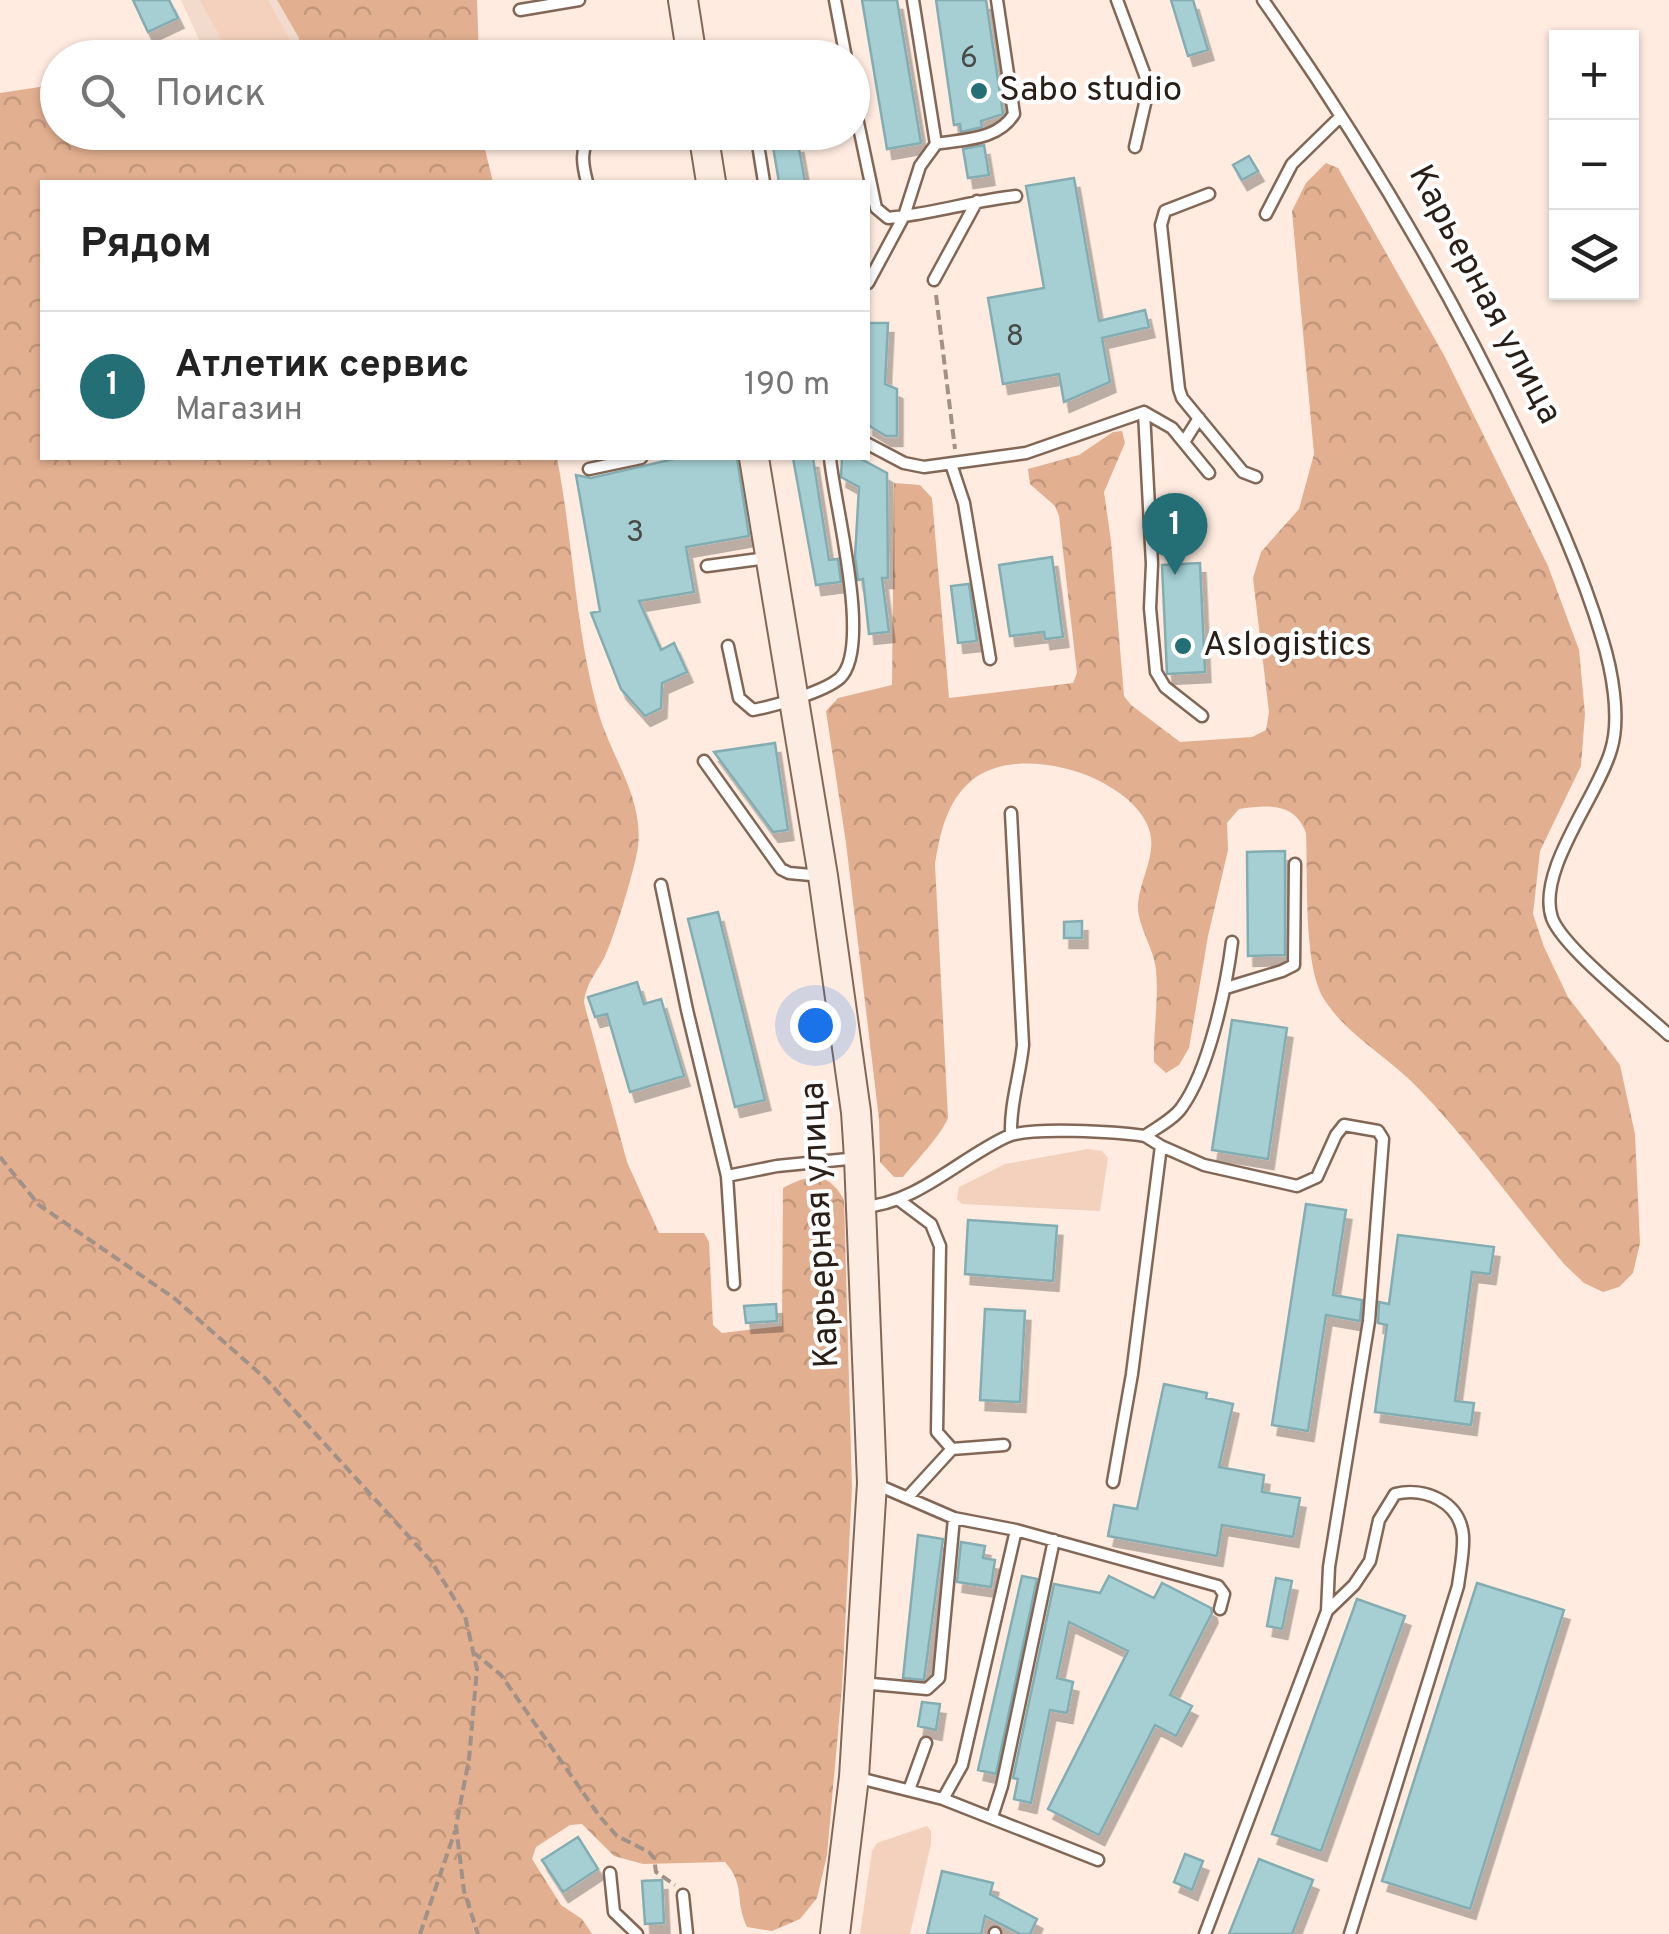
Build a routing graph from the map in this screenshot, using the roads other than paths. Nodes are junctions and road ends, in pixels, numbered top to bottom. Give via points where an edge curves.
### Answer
1 (580, 0) edge
2 (683, 0) edge
3 (835, 0) edge
4 (913, 0) edge
5 (997, 0) edge
6 (1117, 0) edge
7 (1263, 0) edge
8 (520, 10) dead end
9 (689, 40) edge
10 (843, 40) edge
11 (1340, 118) junction
12 (936, 144) junction
13 (1135, 147) dead end
14 (584, 150) edge
15 (707, 150) edge
16 (759, 150) edge
17 (864, 150) edge
18 (587, 180) edge
19 (711, 180) edge
20 (764, 180) edge
21 (1209, 194) dead end
22 (1016, 196) dead end
23 (977, 200) junction
24 (1266, 214) dead end
25 (904, 216) junction
26 (870, 279) edge
27 (934, 280) road end
28 (1144, 412) junction
29 (1199, 418) junction
30 (1184, 442) junction
31 (870, 445) edge
32 (632, 460) edge
33 (754, 460) edge
34 (830, 460) edge
35 (954, 463) junction
36 (589, 469) dead end
37 (1209, 473) dead end
38 (1256, 477) dead end
39 (768, 558) junction
40 (708, 566) dead end
41 (728, 646) dead end
42 (990, 659) dead end
43 (794, 700) junction
44 (1202, 716) dead end
45 (704, 761) dead end
46 (1011, 813) dead end
47 (1295, 864) dead end
48 (822, 876) junction
49 (660, 884) dead end
50 (1232, 942) dead end
51 (1226, 988) junction
52 (1669, 1035) edge
53 (1010, 1134) junction
54 (1145, 1136) junction
55 (1162, 1146) junction
56 (859, 1158) junction
57 (727, 1176) junction
58 (899, 1200) junction
59 (861, 1207) junction
60 (734, 1284) dead end
61 (1004, 1445) dead end
62 (952, 1449) junction
63 (1113, 1482) dead end
64 (872, 1483) junction
65 (908, 1497) junction
66 (954, 1518) junction
67 (1016, 1530) junction
68 (1054, 1540) junction
69 (1220, 1609) dead end
70 (1327, 1611) junction
71 (860, 1683) junction
72 (926, 1743) dead end
73 (854, 1777) junction
74 (909, 1790) junction
75 (943, 1799) junction
76 (992, 1817) junction
77 (1098, 1860) dead end
78 (610, 1873) dead end
79 (683, 1895) road end
80 (637, 1934) edge
81 (687, 1934) edge
82 (835, 1934) edge
83 (1205, 1934) edge
84 (1350, 1934) edge

1 - 8 lane
2 - 9 street
3 - 10 lane
4 - 12 lane
5 - 12 lane via 1014,114 992,134
6 - 13 lane via 1149,86
7 - 11 lane, Карьерная улица
11 - 24 lane via 1292,164
11 - 52 lane, Карьерная улица via 1409,226 1489,373 1574,554 1604,643 1613,747 1564,844 1551,916 1569,945
12 - 25 lane via 920,166
14 - 18 lane
15 - 19 street
16 - 20 lane
17 - 25 lane via 876,208 888,218
21 - 29 lane via 1165,211 1161,225 1179,388
22 - 23 lane
23 - 25 lane
23 - 27 lane
25 - 26 lane
28 - 30 lane
28 - 35 lane via 1054,446
28 - 44 lane via 1156,672 1165,688
29 - 30 lane
29 - 38 lane via 1243,472
30 - 37 lane
31 - 35 lane via 904,464
32 - 36 lane
33 - 39 street, Карьерная улица
34 - 43 lane via 850,580 851,662 838,680
35 - 42 lane
39 - 40 lane
39 - 43 street, Карьерная улица
41 - 43 lane via 738,698 752,710
43 - 48 street, Карьерная улица
45 - 48 lane via 781,869
46 - 53 lane via 1022,1045
47 - 51 lane via 1294,965
48 - 56 street, Карьерная улица
49 - 57 lane
50 - 51 lane
51 - 54 lane via 1181,1110
53 - 54 lane via 1112,1130
53 - 58 lane
54 - 55 lane
55 - 63 lane
55 - 70 lane via 1204,1165 1297,1186 1317,1177 1344,1125 1378,1131 1383,1140 1368,1321
56 - 57 lane
56 - 59 street, Карьерная улица
57 - 60 lane
58 - 59 lane
58 - 62 lane via 931,1224 940,1246 937,1432
59 - 64 street, Карьерная улица
61 - 62 lane
62 - 65 lane
64 - 65 lane
64 - 71 street, Карьерная улица
65 - 66 lane
66 - 67 lane
66 - 71 lane via 938,1678 927,1689
67 - 68 lane
67 - 75 lane via 962,1765
68 - 69 lane via 1218,1586 1224,1594
68 - 76 lane
70 - 83 lane
70 - 84 lane via 1370,1561 1379,1520 1395,1494 1435,1495 1450,1509 1463,1532 1458,1586
71 - 73 street, Карьерная улица
72 - 74 lane
73 - 74 lane
73 - 82 street, Карьерная улица
74 - 75 lane
75 - 76 lane
76 - 77 lane
78 - 80 lane via 614,1912
79 - 81 lane

